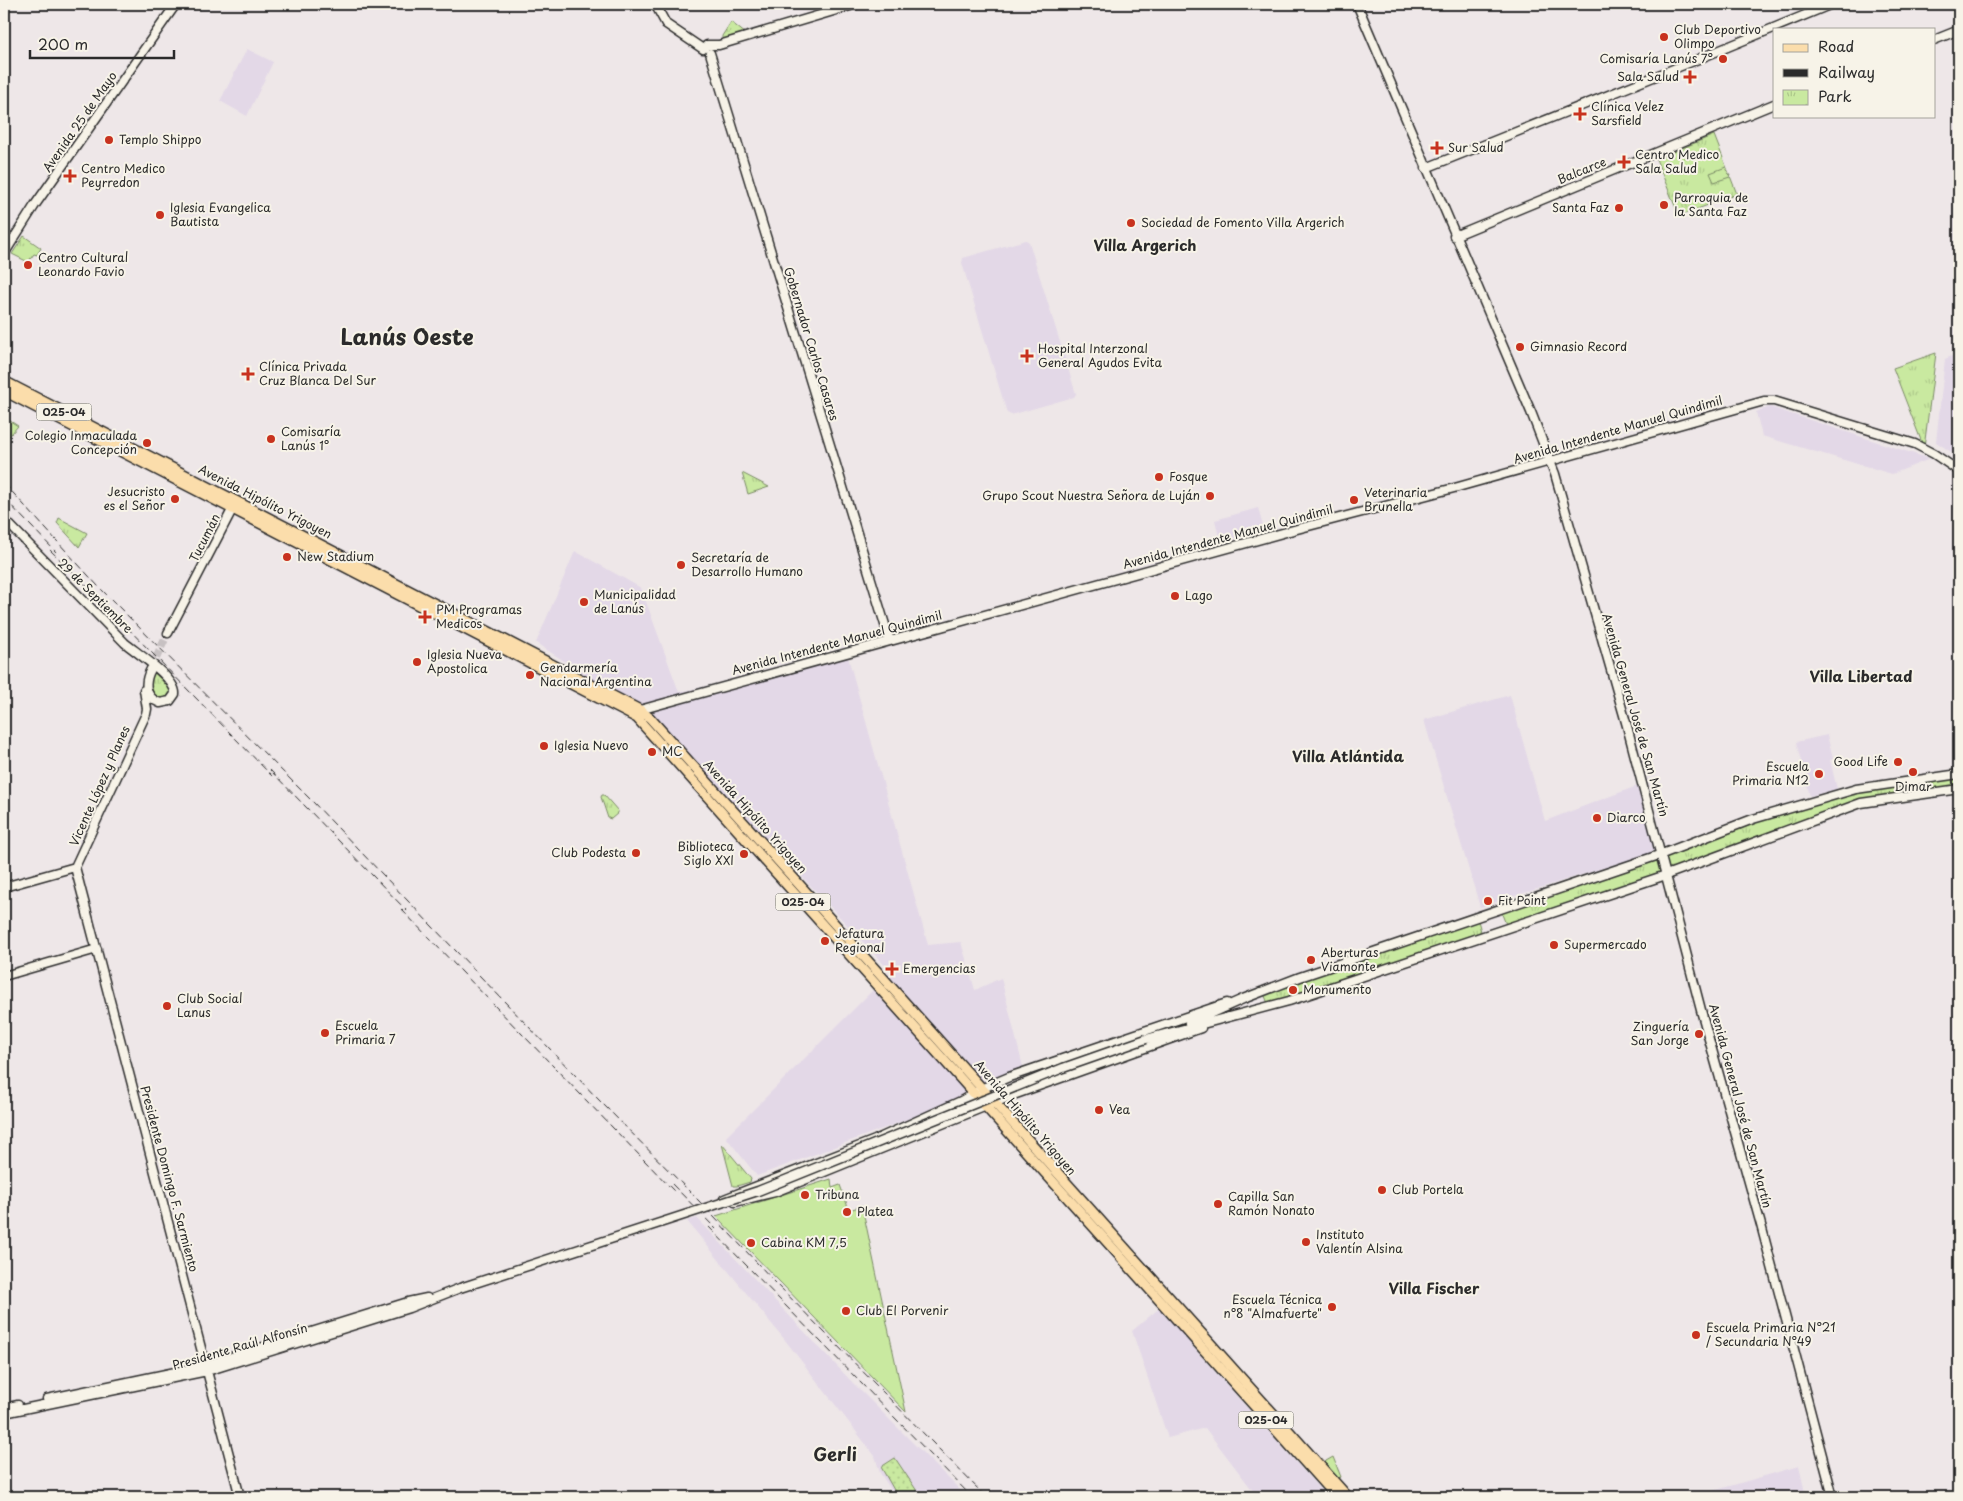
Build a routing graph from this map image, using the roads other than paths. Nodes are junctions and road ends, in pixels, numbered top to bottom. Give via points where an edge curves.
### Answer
1 (176, 4) edge
2 (655, 4) edge
3 (857, 4) edge
4 (1357, 4) edge
5 (1832, 4) edge
6 (1774, 28) edge
7 (1773, 29) edge
8 (1959, 30) edge
9 (1936, 39) edge
10 (709, 50) junction
11 (1773, 104) edge
12 (1426, 168) junction
13 (1454, 236) junction
14 (4, 254) edge
15 (4, 381) edge
16 (4, 391) edge
17 (1551, 460) junction
18 (1959, 470) edge
19 (234, 506) junction
20 (4, 519) edge
21 (168, 632) tunnel mouth
22 (890, 641) junction
23 (640, 710) junction
24 (629, 712) junction
25 (146, 714) joint
26 (1959, 774) edge
27 (1959, 789) edge
28 (1662, 854) junction
29 (75, 867) junction
30 (1666, 874) junction
31 (4, 887) edge
32 (97, 949) junction
33 (4, 976) edge
34 (1243, 999) junction
35 (1226, 1018) junction
36 (1164, 1033) junction
37 (978, 1091) junction
38 (990, 1105) junction
39 (706, 1207) junction
40 (207, 1368) junction
41 (4, 1408) edge
42 (4, 1413) edge
43 (240, 1497) edge
44 (1336, 1497) edge
45 (1348, 1497) edge
46 (1833, 1497) edge

1 - 14 main road, Avenida 25 de Mayo
2 - 10 main road via 666,24
3 - 10 main road
4 - 12 main road, Avenida General José de San Martín
5 - 6 main road
7 - 12 main road
8 - 9 main road
10 - 22 main road, Gobernador Carlos Casares
11 - 13 main road, Balcarce
12 - 13 main road, Avenida General José de San Martín
13 - 17 main road, Avenida General José de San Martín
15 - 19 main road, Avenida Hipólito Yrigoyen / 025-04
16 - 19 main road, Avenida Hipólito Yrigoyen / 025-04
17 - 18 main road, Avenida Intendente Manuel Quindimil via 1764,401 1774,401 1919,446
17 - 22 main road, Avenida Intendente Manuel Quindimil
17 - 28 main road, Avenida General José de San Martín
19 - 21 main road, Tucumán
19 - 23 main road, Avenida Hipólito Yrigoyen / 025-04
19 - 24 main road, Avenida Hipólito Yrigoyen / 025-04
20 - 25 main road, 29 de Septiembre via 125,643 142,654 174,686 175,694 170,701 160,703 152,699 146,686 149,668 143,686 148,709
22 - 23 main road, Avenida Intendente Manuel Quindimil
23 - 24 main road, Avenida Intendente Manuel Quindimil
23 - 37 main road, Avenida Hipólito Yrigoyen / 025-04
24 - 37 main road, Avenida Hipólito Yrigoyen / 025-04 via 643,723
25 - 29 main road, Vicente López y Planes
26 - 28 main road via 1856,789 1753,819
27 - 30 main road via 1861,803
28 - 30 main road, Avenida General José de San Martín
28 - 34 main road
29 - 31 main road
29 - 32 main road, Presidente Domingo F. Sarmiento
30 - 35 main road via 1289,1001
30 - 46 main road, Avenida General José de San Martín
32 - 33 main road
32 - 40 main road, Presidente Domingo F. Sarmiento
34 - 36 main road
34 - 37 main road via 1204,1009 1009,1077
35 - 36 main road
35 - 38 main road
36 - 39 main road, bridge via 1063,1068 779,1183
37 - 38 main road, Avenida Hipólito Yrigoyen / 025-04
37 - 39 main road, bridge via 875,1140
38 - 39 main road, bridge via 770,1193
38 - 44 main road, Avenida Hipólito Yrigoyen / 025-04
38 - 45 main road, Avenida Hipólito Yrigoyen / 025-04
39 - 40 main road, Presidente Raúl Alfonsín, bridge via 460,1288 410,1308
40 - 41 main road, Presidente Raúl Alfonsín
40 - 42 main road, Presidente Raúl Alfonsín
40 - 43 main road, Presidente Domingo F. Sarmiento

